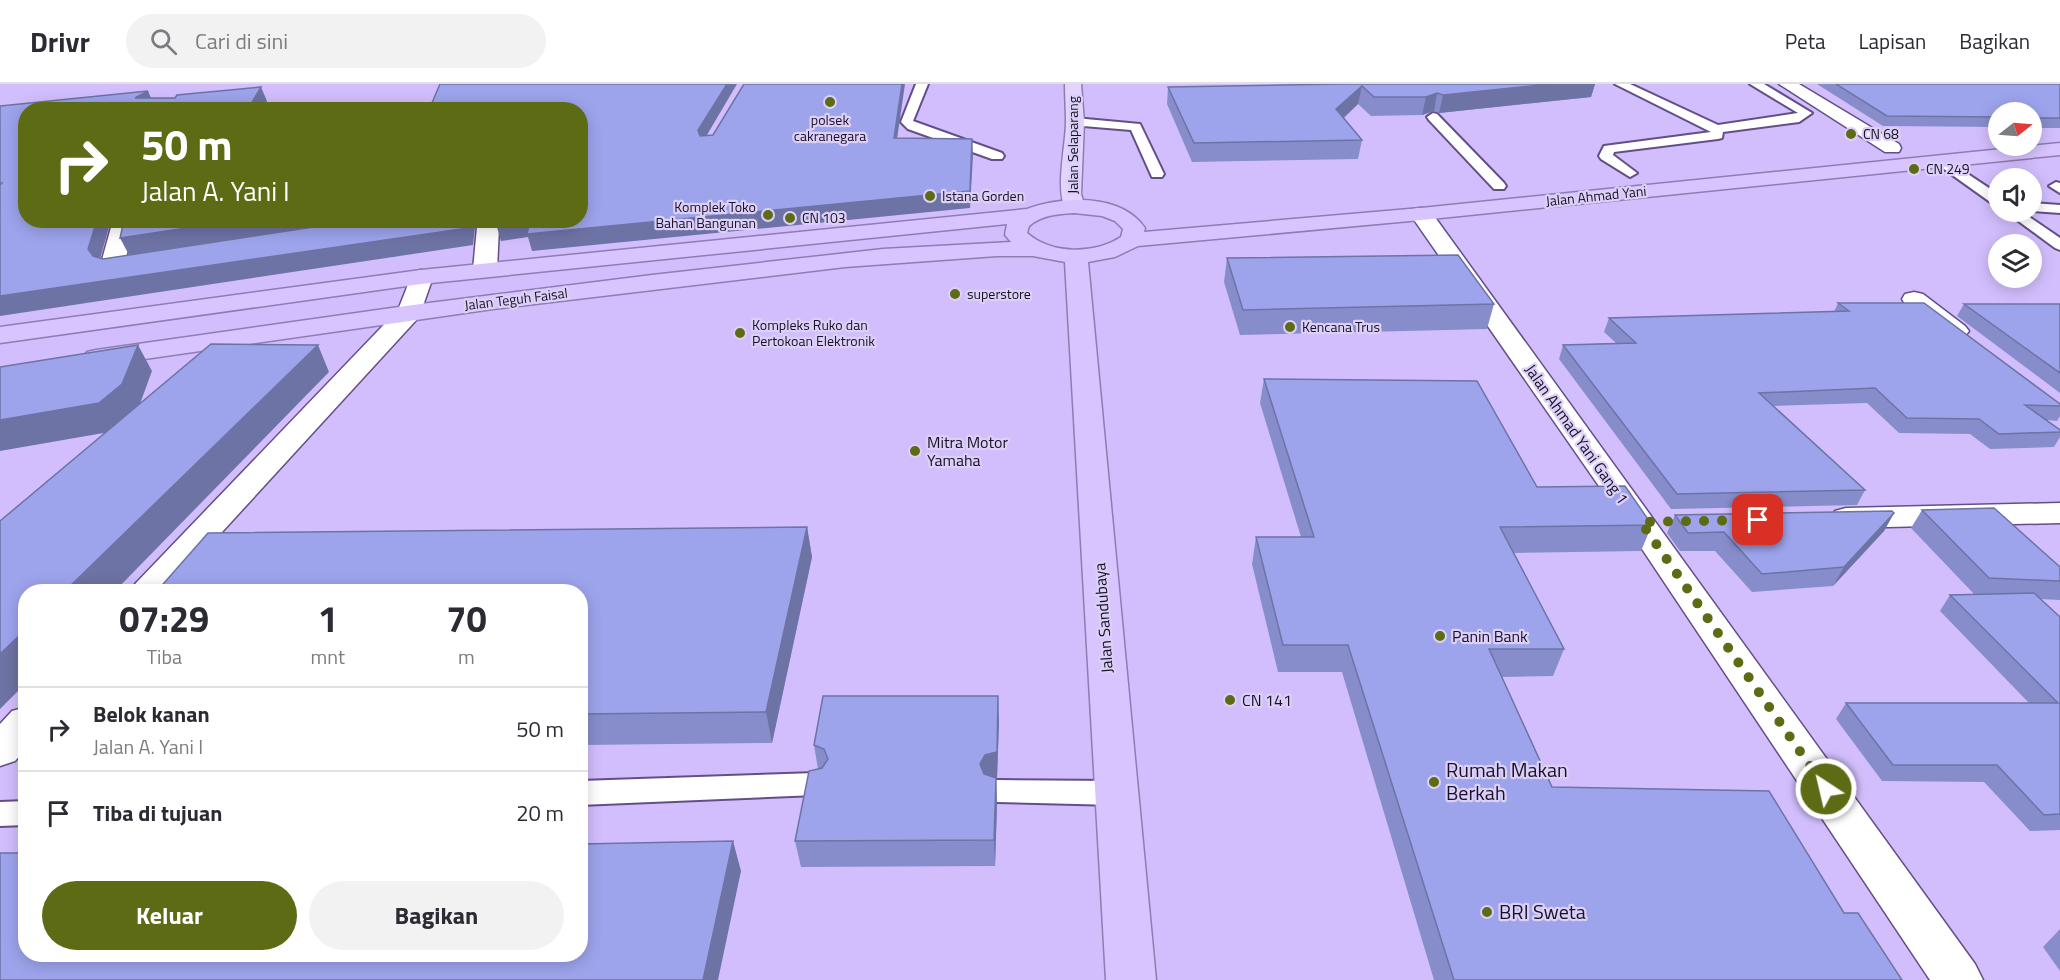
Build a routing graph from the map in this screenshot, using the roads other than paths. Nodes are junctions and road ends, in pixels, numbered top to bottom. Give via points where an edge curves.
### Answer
1 (922, 84) edge
2 (1077, 84) edge
3 (1622, 84) edge
4 (1756, 84) edge
5 (1787, 84) edge
6 (1433, 117) edge
7 (1075, 122) junction
8 (1716, 129) junction
9 (2060, 131) edge
10 (2042, 133) edge
11 (1988, 138) edge
12 (1892, 148) junction
13 (2060, 149) edge
14 (997, 156) dead end
15 (1942, 161) junction
16 (1630, 173) junction
17 (1156, 174) dead end
18 (1606, 176) dead end
19 (1523, 184) dead end
20 (1499, 186) junction
21 (1475, 189) dead end
22 (1988, 194) edge
23 (1332, 202) dead end
24 (1074, 207) junction
25 (2042, 207) edge
26 (2060, 208) edge
27 (1421, 214) junction
28 (1029, 215) junction
29 (2028, 222) edge
30 (122, 228) edge
31 (488, 228) edge
32 (1131, 231) junction
33 (2060, 244) edge
34 (1035, 249) junction
35 (1076, 256) junction
36 (169, 259) edge
37 (484, 270) junction
38 (421, 277) junction
39 (1914, 299) dead end
40 (410, 312) junction
41 (246, 336) junction
42 (3, 337) edge
43 (1978, 347) edge
44 (70, 362) edge
45 (211, 366) edge
46 (2060, 513) edge
47 (1993, 516) junction
48 (1817, 519) edge
49 (1676, 521) edge
50 (1641, 522) junction
51 (2027, 546) edge
52 (155, 584) edge
53 (18, 731) edge
54 (0, 750) edge
55 (816, 784) edge
56 (997, 791) edge
57 (588, 793) edge
58 (1116, 794) junction
59 (18, 813) edge
60 (0, 814) edge
61 (1131, 980) edge
62 (1958, 980) edge

1 - 14 lane via 907,122
2 - 7 main road, Jalan Selaparang
3 - 8 lane
4 - 8 lane via 1806,113 1799,118
5 - 12 street
6 - 20 lane
7 - 17 lane via 1136,127
7 - 24 main road, Jalan Selaparang via 1071,194
8 - 16 lane via 1718,135 1710,137 1609,149 1606,156
9 - 10 highway
11 - 12 highway
12 - 16 highway
13 - 15 highway, Jalan Ahmad Yani
15 - 22 lane
15 - 27 highway, Jalan Ahmad Yani
16 - 18 highway
19 - 20 highway
20 - 21 highway
23 - 32 highway
24 - 28 highway, Jalan Teguh Faisal
24 - 32 highway, Jalan Teguh Faisal via 1107,211
25 - 26 lane
27 - 32 highway, Jalan Ahmad Yani
27 - 50 street, Jalan Ahmad Yani Gang 1
28 - 34 highway via 1018,224 1017,235
28 - 37 highway, Jalan Teguh Faisal
29 - 33 lane
30 - 36 street via 111,265
31 - 37 street
32 - 35 highway, Jalan Teguh Faisal via 1116,250
34 - 35 highway, Jalan Teguh Faisal
34 - 40 highway, Jalan Teguh Faisal via 938,251
35 - 58 highway, Jalan Sandubaya
37 - 38 highway, Jalan Teguh Faisal
38 - 40 street
38 - 42 highway, Jalan Teguh Faisal
39 - 43 street
40 - 41 highway, Jalan Teguh Faisal
40 - 52 street
41 - 44 highway, Jalan Teguh Faisal
41 - 45 street
46 - 47 street
47 - 48 street
47 - 51 street
49 - 50 street
50 - 62 street, Jalan Ahmad Yani Gang 1
53 - 54 street
55 - 57 lane
56 - 58 lane
58 - 61 highway, Jalan Sandubaya
59 - 60 lane

